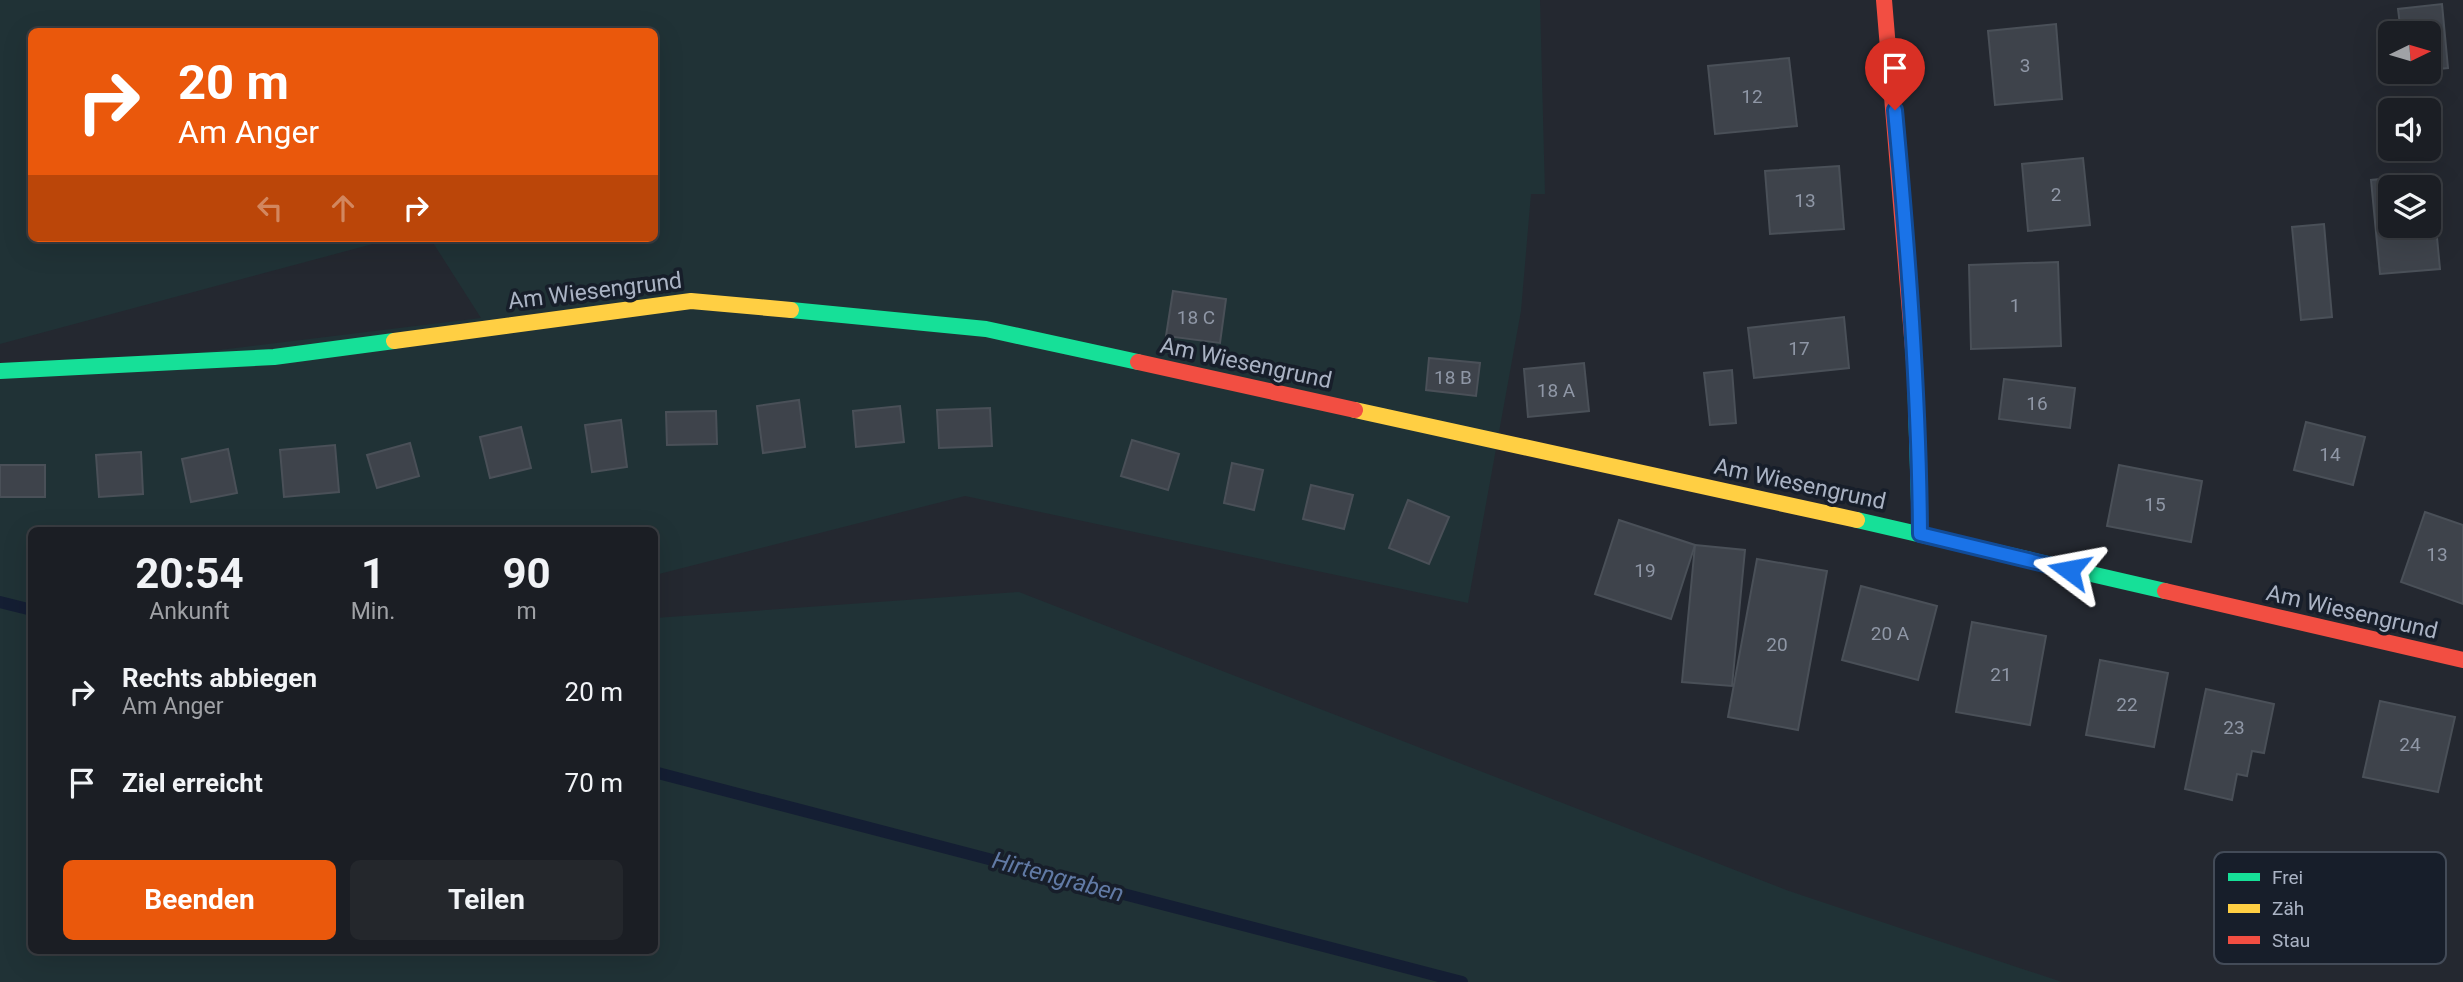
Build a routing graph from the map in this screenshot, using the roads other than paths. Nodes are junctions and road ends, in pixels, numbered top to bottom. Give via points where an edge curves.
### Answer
1 (1884, 0) edge
2 (0, 371) edge
3 (1920, 534) junction
4 (2463, 660) edge

1 - 3 street via 1908,247 1919,426
2 - 3 street, Am Wiesengrund via 274,357 691,301 986,329
3 - 4 street, Am Wiesengrund

